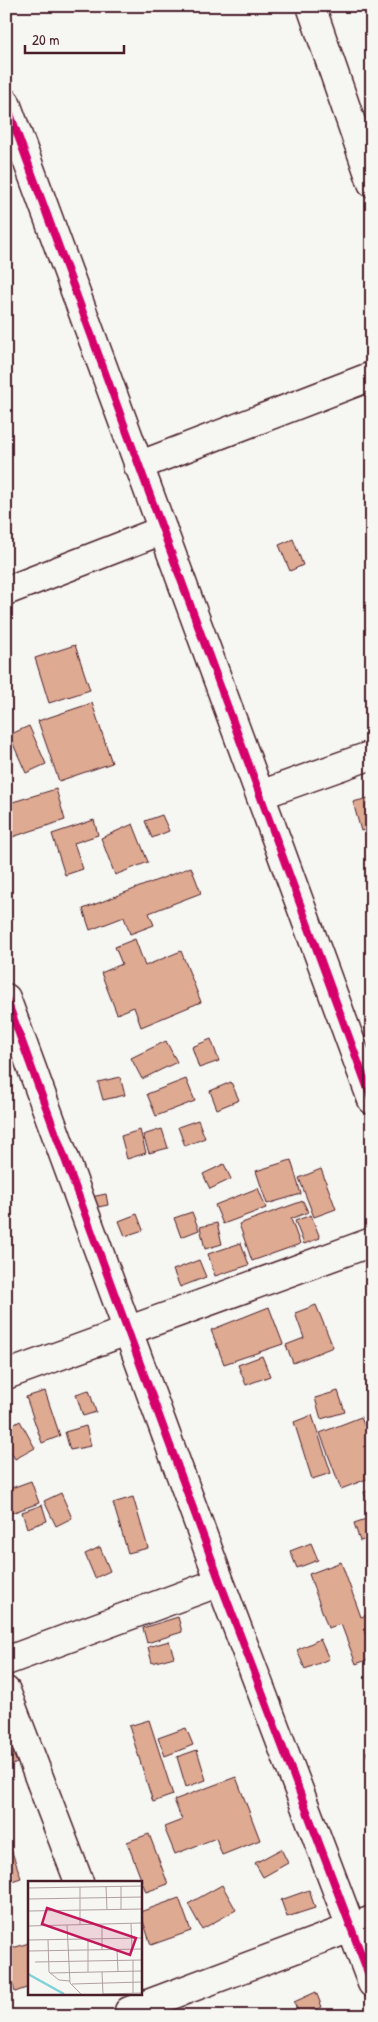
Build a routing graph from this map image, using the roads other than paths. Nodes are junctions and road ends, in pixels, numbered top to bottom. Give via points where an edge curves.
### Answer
1 (311, 6) edge
2 (6, 103) edge
3 (372, 183) edge
4 (372, 376) edge
5 (138, 466) junction
6 (164, 530) junction
7 (6, 591) edge
8 (372, 755) edge
9 (260, 795) junction
10 (6, 998) edge
11 (16, 1052) edge
12 (372, 1100) edge
13 (372, 1242) edge
14 (128, 1330) junction
15 (6, 1374) edge
16 (220, 1582) junction
17 (6, 1661) edge
18 (6, 1691) edge
19 (12, 1725) edge
20 (79, 1881) edge
21 (362, 1924) edge
22 (372, 1983) edge
23 (127, 2007) edge

1 - 3 street
2 - 5 street
4 - 5 street
5 - 6 street
6 - 7 street
6 - 9 street
8 - 9 street
9 - 12 street
10 - 11 street
11 - 14 street
13 - 14 street
14 - 15 street
14 - 16 street
16 - 17 street
16 - 21 street
18 - 19 street
19 - 20 street
21 - 22 street
21 - 23 street

